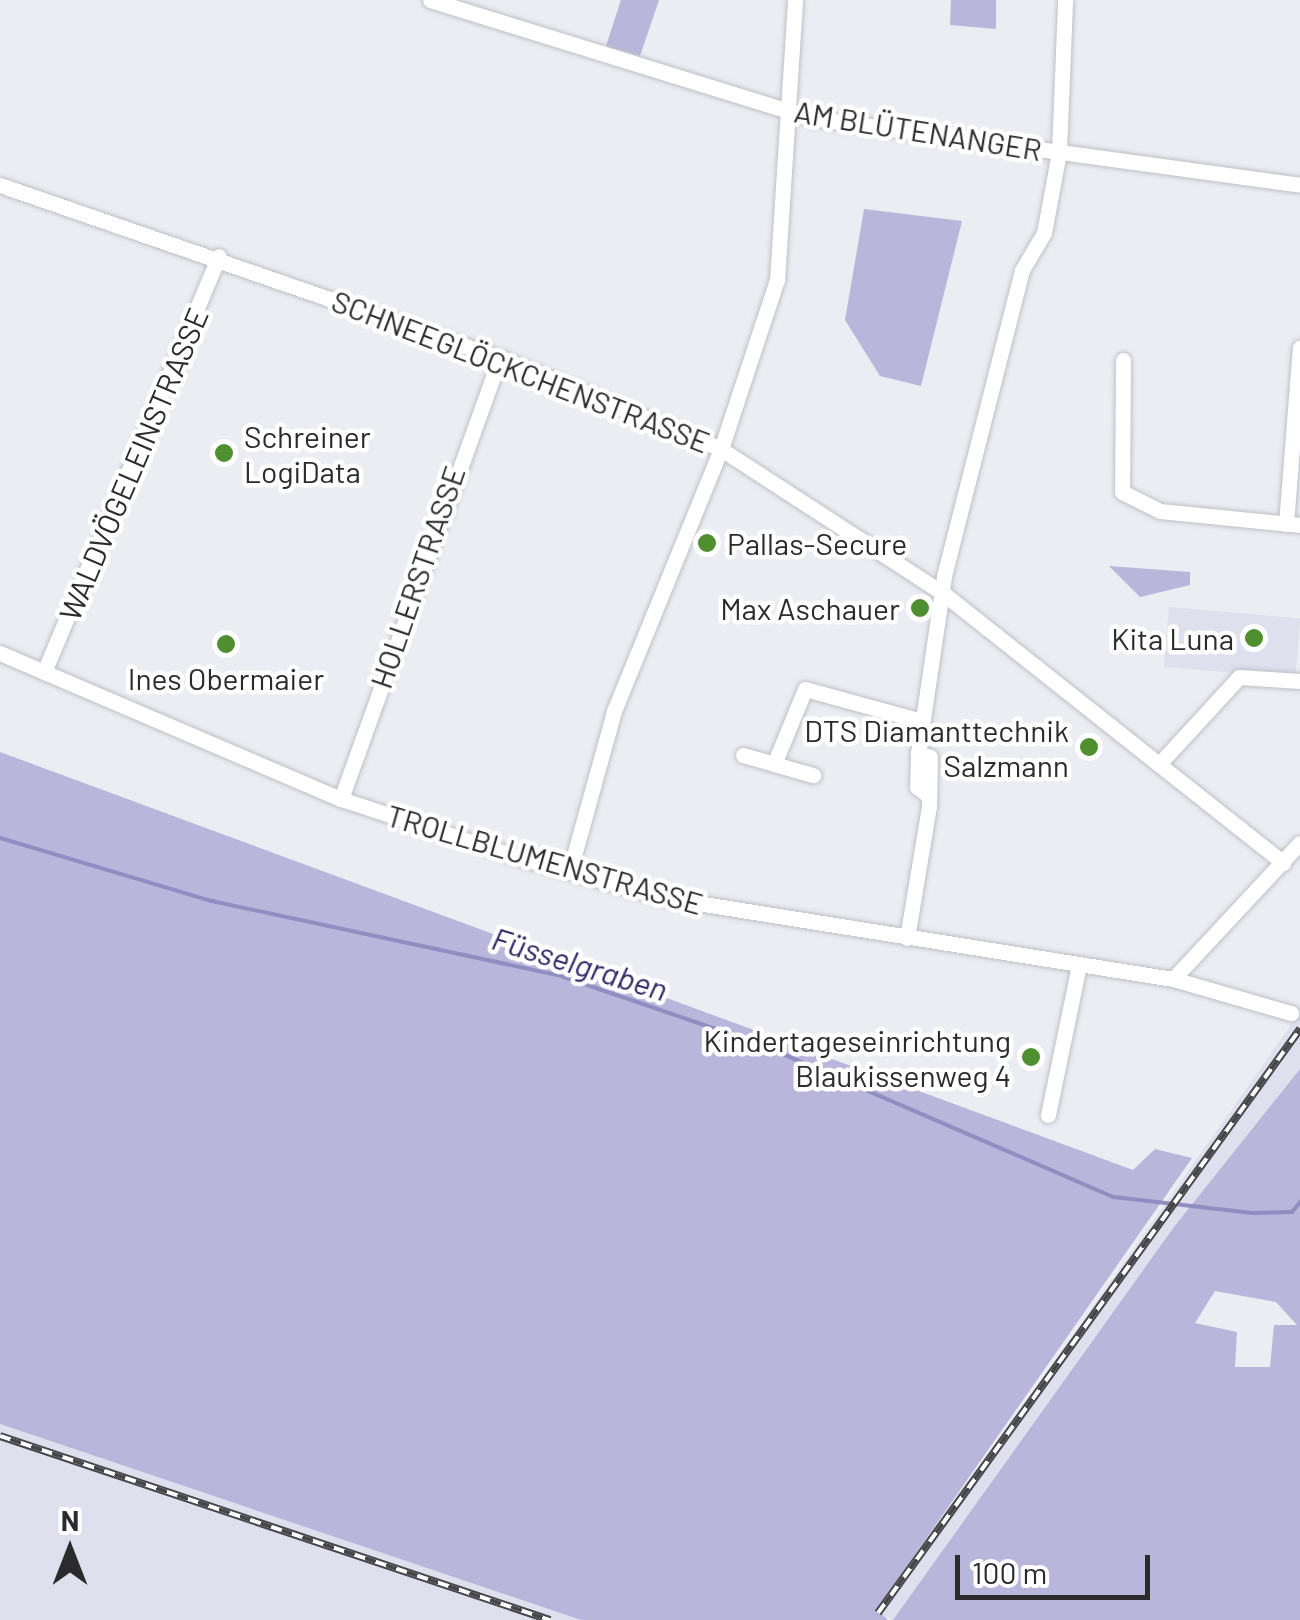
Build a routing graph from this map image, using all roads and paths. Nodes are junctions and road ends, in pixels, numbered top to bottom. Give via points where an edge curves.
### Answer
1 (430, 0) edge
2 (794, 0) edge
3 (1065, 0) edge
4 (473, 6) edge
5 (788, 112) junction
6 (1059, 152) junction
7 (0, 185) edge
8 (1300, 185) edge
9 (219, 256) junction
10 (1300, 348) edge
11 (500, 358) junction
12 (1123, 360) dead end
13 (721, 449) junction
14 (1293, 524) edge
15 (944, 594) junction
16 (0, 653) edge
17 (44, 672) junction
18 (1300, 681) edge
19 (922, 720) junction
20 (743, 755) dead end
21 (1160, 763) junction
22 (774, 764) junction
23 (813, 775) dead end
24 (342, 799) junction
25 (1300, 843) edge
26 (1283, 862) junction
27 (570, 870) junction
28 (907, 938) junction
29 (1079, 965) junction
30 (1173, 979) junction
31 (1291, 1013) dead end
32 (1048, 1115) dead end

1 - 4 street, AM BLÜTENANGER
2 - 5 street
3 - 6 street
4 - 5 street, AM BLÜTENANGER
5 - 6 street, AM BLÜTENANGER
5 - 13 street via 777,280
6 - 8 street, AM BLÜTENANGER
6 - 15 street via 1044,233 1022,270 995,369
7 - 9 street, SCHNEEGLÖCKCHENSTRASSE
9 - 11 street, SCHNEEGLÖCKCHENSTRASSE
9 - 17 street, WALDVÖGELEINSTRASSE
10 - 14 street
11 - 13 street, SCHNEEGLÖCKCHENSTRASSE
11 - 24 street, HOLLERSTRASSE
12 - 14 street via 1122,492 1149,509
13 - 15 street, SCHNEEGLÖCKCHENSTRASSE
13 - 27 street via 645,624
15 - 19 street
15 - 21 street, SCHNEEGLÖCKCHENSTRASSE
16 - 17 street, TROLLBLUMENSTRASSE
17 - 24 street, TROLLBLUMENSTRASSE
18 - 21 street via 1239,677
19 - 22 street via 805,689
19 - 28 street via 917,787 929,796
20 - 22 street
21 - 26 street, SCHNEEGLÖCKCHENSTRASSE
22 - 23 street
24 - 27 street, TROLLBLUMENSTRASSE
25 - 26 street
26 - 30 street
27 - 28 street, TROLLBLUMENSTRASSE via 666,898
28 - 29 street, TROLLBLUMENSTRASSE
29 - 30 street, TROLLBLUMENSTRASSE
29 - 32 street
30 - 31 street, TROLLBLUMENSTRASSE

